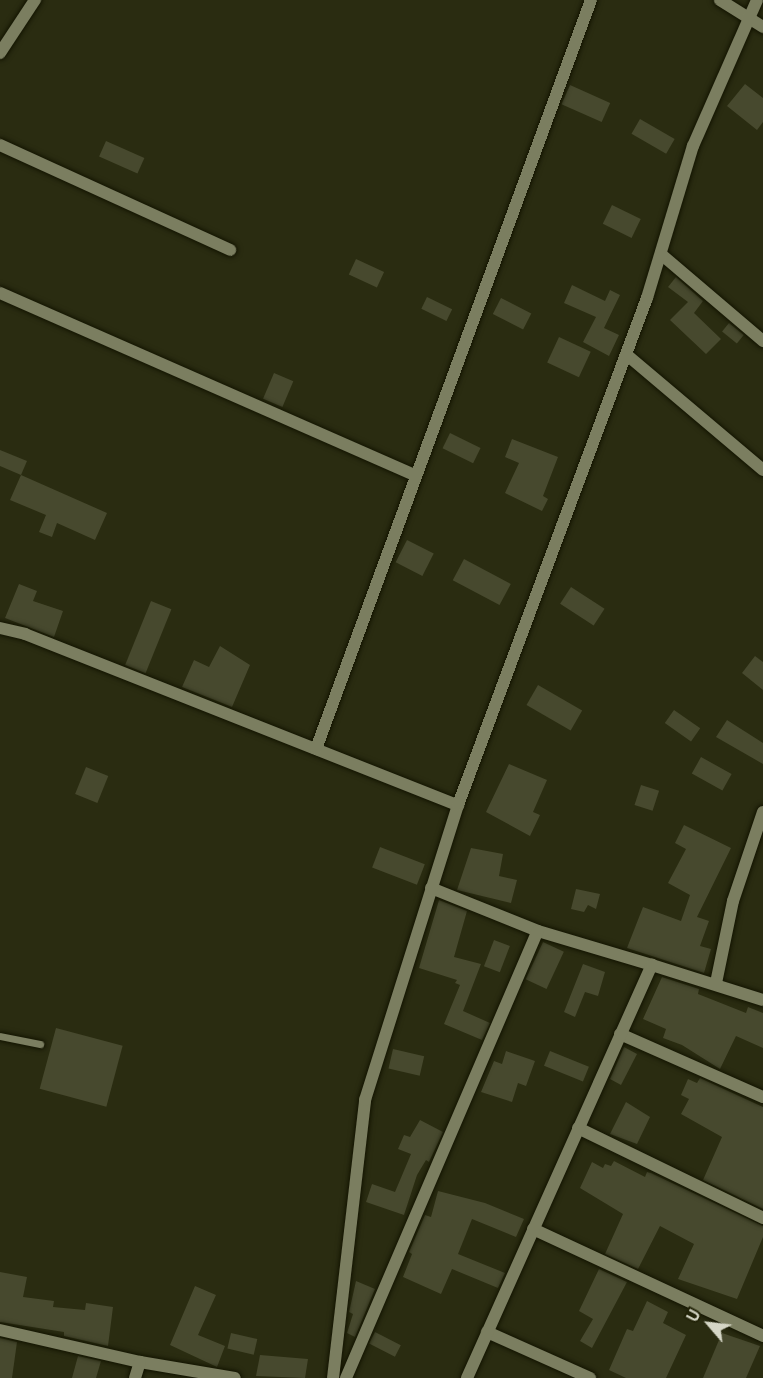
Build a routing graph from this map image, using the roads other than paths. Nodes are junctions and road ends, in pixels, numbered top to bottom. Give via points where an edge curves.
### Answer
1 (35, 0) edge
2 (591, 0) edge
3 (720, 0) edge
4 (757, 0) edge
5 (748, 15) junction
6 (763, 27) edge
7 (0, 52) edge
8 (0, 145) edge
9 (230, 250) dead end
10 (662, 255) junction
11 (0, 293) edge
12 (763, 341) edge
13 (627, 355) junction
14 (763, 470) edge
15 (416, 476) junction
16 (0, 628) edge
17 (316, 749) junction
18 (458, 805) junction
19 (763, 812) edge
20 (431, 888) junction
21 (538, 931) junction
22 (652, 965) junction
23 (716, 983) junction
24 (763, 1000) edge
25 (620, 1034) junction
26 (0, 1036) edge
27 (40, 1044) dead end
28 (763, 1097) edge
29 (578, 1128) junction
30 (763, 1218) edge
31 (533, 1228) junction
32 (0, 1330) edge
33 (488, 1332) junction
34 (763, 1336) edge
35 (140, 1362) junction
36 (135, 1378) edge
37 (235, 1378) edge
38 (333, 1378) edge
39 (346, 1378) edge
40 (467, 1378) edge
41 (590, 1378) edge

1 - 7 street
2 - 15 street
3 - 5 street
4 - 5 street
5 - 6 street
5 - 10 street via 693,146
8 - 9 street
10 - 12 street
10 - 13 street
11 - 15 street
13 - 14 street
13 - 18 street
15 - 17 street
16 - 17 street via 25,634
17 - 18 street
18 - 20 street
19 - 23 street via 733,901
20 - 21 street
20 - 38 street via 365,1100
21 - 22 street
21 - 39 street
22 - 23 street
22 - 25 street
23 - 24 street
25 - 28 street
25 - 29 street
26 - 27 lane
29 - 30 street
29 - 31 street
31 - 33 street
31 - 34 street
32 - 35 street
33 - 40 street
33 - 41 street
35 - 36 street
35 - 37 street

